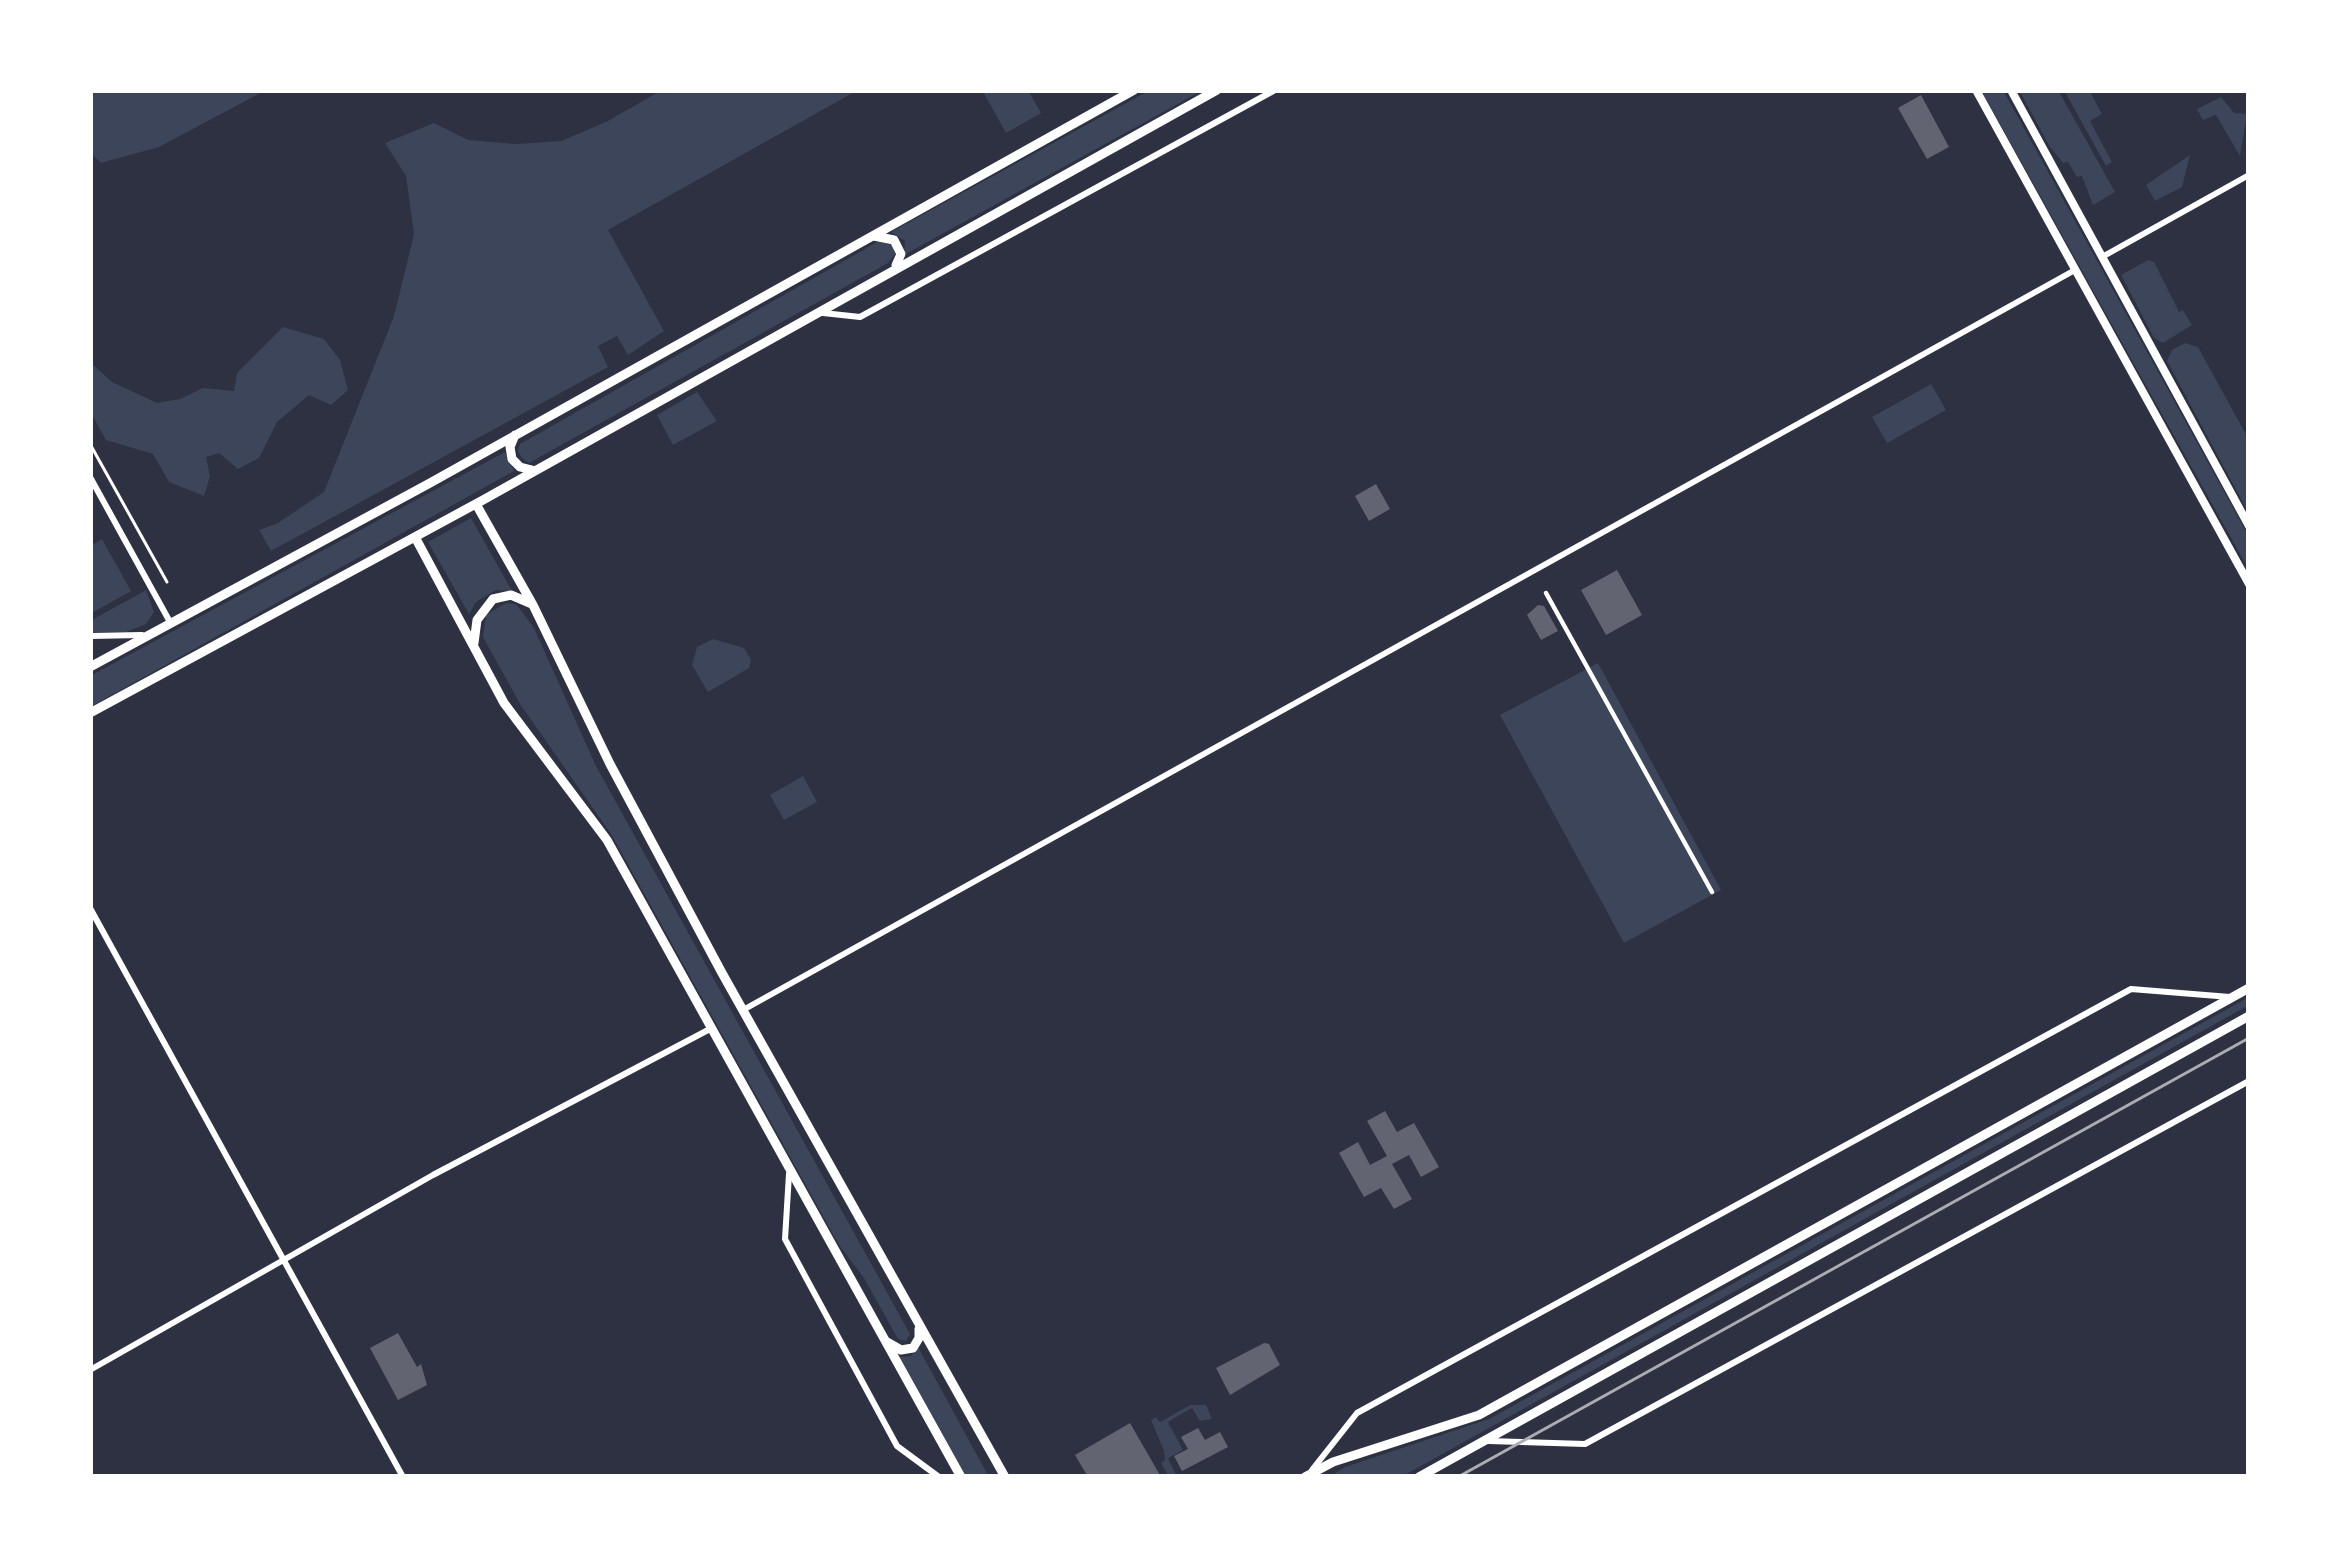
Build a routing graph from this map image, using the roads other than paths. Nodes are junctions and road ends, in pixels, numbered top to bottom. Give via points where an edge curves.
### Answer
1 (1133, 90) edge
2 (1217, 90) edge
3 (1275, 90) edge
4 (1976, 90) edge
5 (2011, 90) edge
6 (2249, 175) edge
7 (871, 237) junction
8 (2102, 256) junction
9 (892, 268) junction
10 (2075, 270) junction
11 (819, 312) junction
12 (514, 435) junction
13 (536, 470) junction
14 (90, 477) edge
15 (476, 504) junction
16 (2249, 526) edge
17 (415, 538) junction
18 (2249, 584) edge
19 (1546, 593) dead end
20 (533, 605) junction
21 (170, 622) junction
22 (146, 635) junction
23 (90, 636) edge
24 (474, 648) junction
25 (90, 667) edge
26 (90, 713) edge
27 (1712, 892) dead end
28 (90, 908) edge
29 (2249, 988) edge
30 (2234, 997) junction
31 (743, 1010) junction
32 (2249, 1016) edge
33 (713, 1027) junction
34 (2249, 1081) edge
35 (790, 1164) junction
36 (284, 1260) junction
37 (919, 1323) junction
38 (886, 1342) junction
39 (90, 1370) edge
40 (1485, 1441) junction
41 (403, 1477) edge
42 (939, 1477) edge
43 (961, 1477) edge
44 (1005, 1477) edge
45 (1306, 1477) edge
46 (1419, 1477) edge

1 - 7 main road
2 - 9 main road
3 - 11 street via 860,317
4 - 10 street
5 - 8 street
6 - 8 street
7 - 9 main road via 886,236 900,248
7 - 12 main road
8 - 16 street
9 - 11 main road
10 - 18 street
10 - 31 street
11 - 13 main road
12 - 13 main road via 515,463
12 - 21 main road
13 - 15 main road
14 - 21 street
15 - 17 main road
15 - 20 main road
17 - 24 main road
17 - 26 main road
19 - 27 street
20 - 24 main road via 511,595 487,604
20 - 31 main road
21 - 22 main road
22 - 23 street
22 - 25 main road
24 - 33 main road via 515,719 607,839
28 - 36 street
29 - 30 main road
30 - 45 main road via 1479,1415
30 - 45 street via 2131,988 1358,1413
31 - 37 main road
32 - 40 main road
33 - 35 main road
33 - 36 street
34 - 40 street via 1586,1444
35 - 38 main road
35 - 42 street via 784,1239 897,1446
36 - 39 street
36 - 41 street
37 - 38 main road via 913,1348
37 - 44 main road
38 - 43 main road
40 - 46 main road

